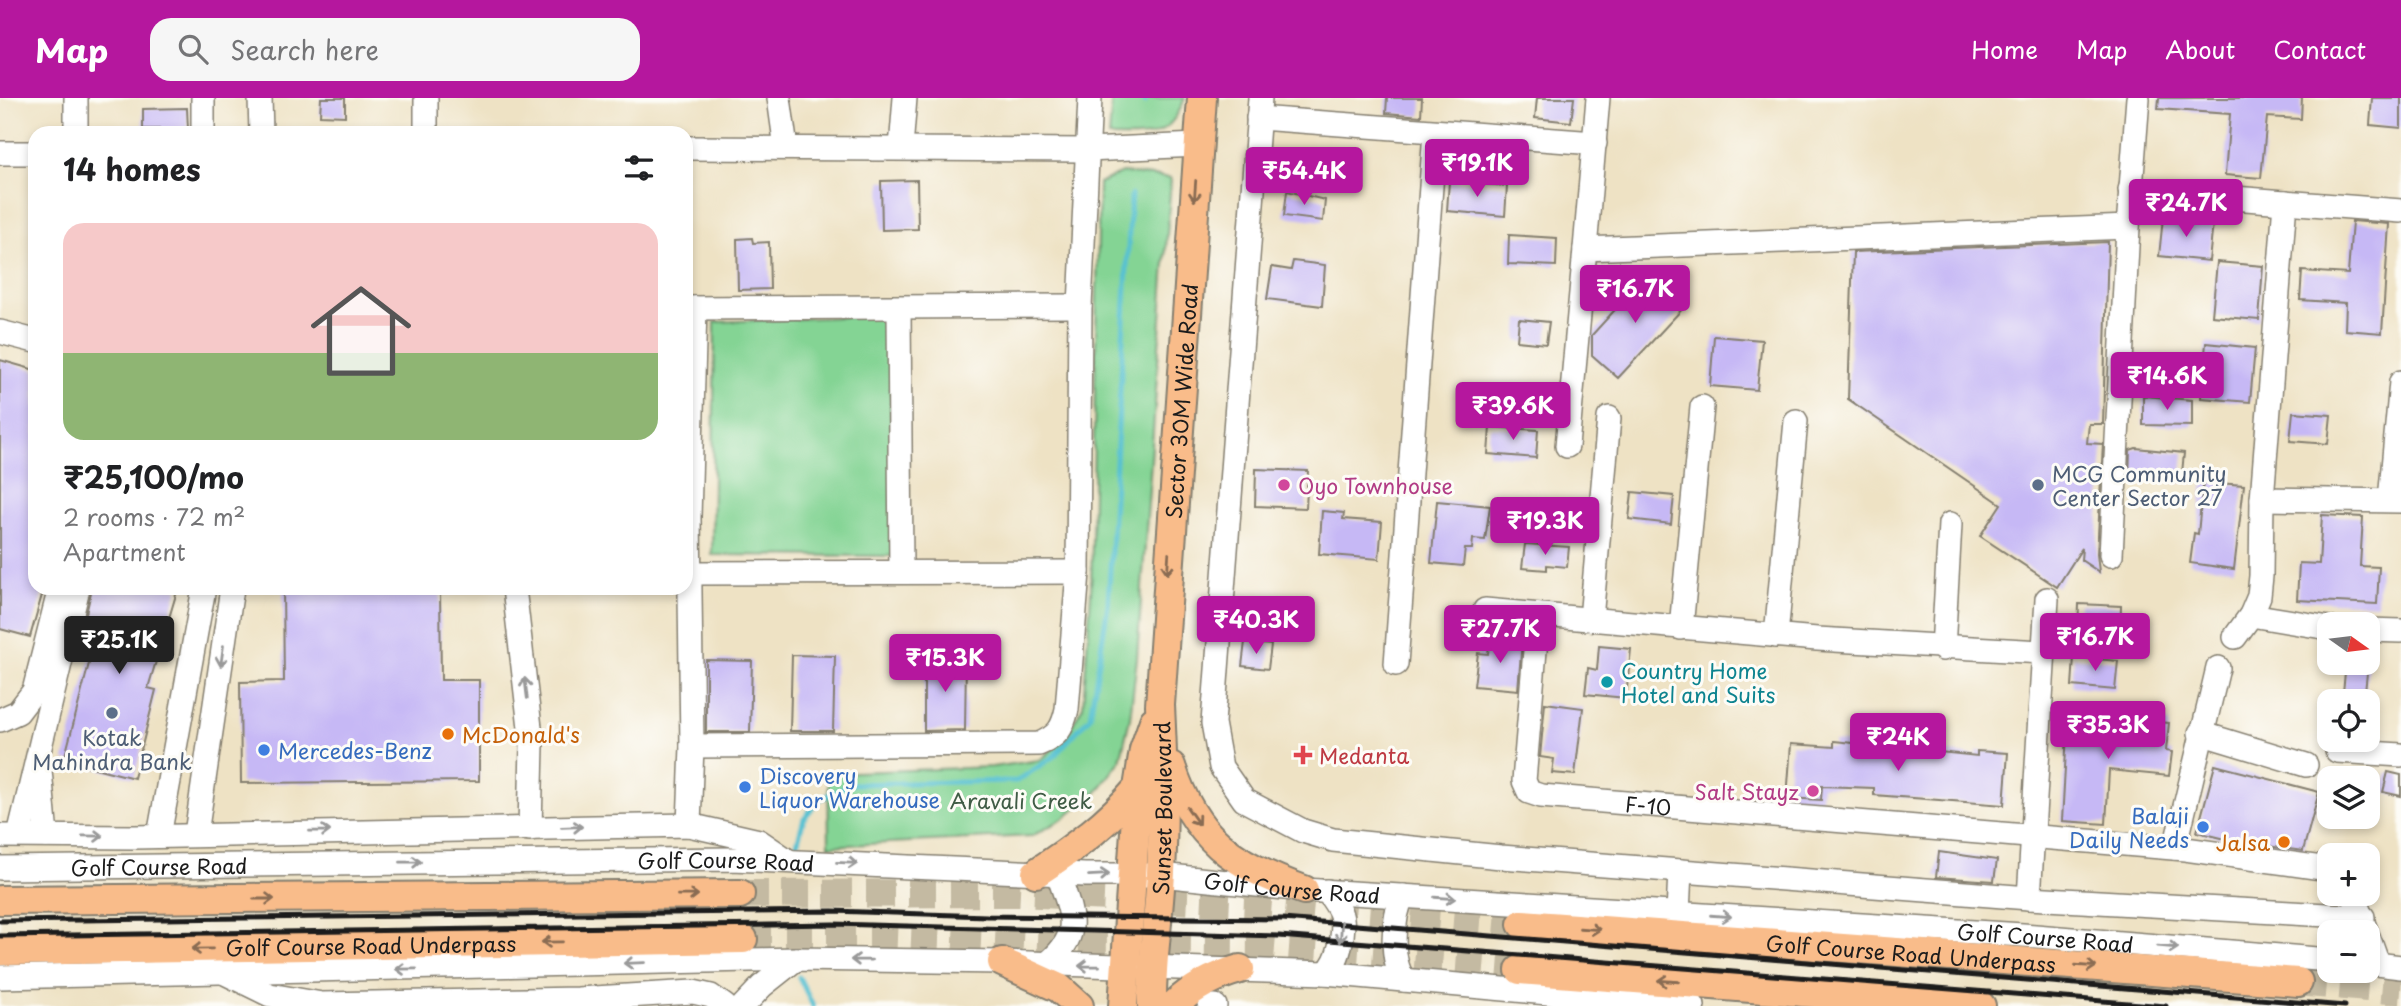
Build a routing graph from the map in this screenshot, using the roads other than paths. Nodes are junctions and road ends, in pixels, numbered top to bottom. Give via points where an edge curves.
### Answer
1 (76, 98) edge
2 (203, 98) edge
3 (260, 98) edge
4 (426, 98) edge
5 (779, 98) edge
6 (905, 98) edge
7 (1090, 98) edge
8 (1202, 98) edge
9 (1598, 98) edge
10 (2138, 98) edge
11 (1259, 108) edge
12 (76, 126) edge
13 (203, 126) edge
14 (261, 126) edge
15 (426, 126) edge
16 (1435, 132) junction
17 (1595, 143) junction
18 (1198, 145) junction
19 (693, 148) edge
20 (786, 148) junction
21 (901, 148) junction
22 (1087, 150) junction
23 (0, 153) edge
24 (28, 153) edge
25 (2130, 190) junction
26 (2286, 202) junction
27 (2401, 211) edge
28 (2128, 227) junction
29 (1585, 249) junction
30 (1080, 306) junction
31 (693, 308) edge
32 (899, 309) junction
33 (0, 332) edge
34 (28, 339) edge
35 (2401, 382) edge
36 (1702, 407) dead end
37 (1609, 418) dead end
38 (1796, 421) dead end
39 (1567, 446) dead end
40 (2263, 499) junction
41 (2395, 500) edge
42 (1950, 524) dead end
43 (2112, 555) dead end
44 (901, 571) junction
45 (1078, 572) junction
46 (693, 573) edge
47 (58, 595) edge
48 (76, 595) edge
49 (203, 595) edge
50 (231, 595) edge
51 (515, 595) edge
52 (691, 595) edge
53 (2047, 599) dead end
54 (1485, 610) dead end
55 (1538, 615) junction
56 (2251, 615) junction
57 (1591, 620) junction
58 (2317, 626) edge
59 (1681, 628) junction
60 (2380, 630) edge
61 (2401, 631) edge
62 (1776, 636) junction
63 (2235, 637) dead end
64 (1943, 649) junction
65 (2043, 652) junction
66 (1396, 664) dead end
67 (67, 665) dead end
68 (2218, 668) dead end
69 (1160, 705) junction
70 (0, 719) edge
71 (2200, 733) junction
72 (692, 746) junction
73 (2353, 752) edge
74 (2401, 755) edge
75 (2306, 765) dead end
76 (1138, 788) junction
77 (689, 825) junction
78 (530, 829) junction
79 (196, 834) junction
80 (9, 836) edge
81 (46, 836) junction
82 (159, 836) junction
83 (2033, 837) junction
84 (2175, 848) junction
85 (787, 860) junction
86 (2317, 867) edge
87 (0, 868) edge
88 (1680, 871) junction
89 (1133, 873) junction
90 (1047, 874) junction
91 (1161, 875) junction
92 (1315, 890) junction
93 (740, 894) tunnel mouth
94 (1403, 896) junction
95 (2029, 898) junction
96 (0, 900) edge
97 (2358, 906) edge
98 (1678, 913) junction
99 (2363, 917) junction
100 (2364, 920) edge
101 (1522, 924) tunnel mouth
102 (743, 939) tunnel mouth
103 (0, 951) edge
104 (796, 959) junction
105 (2317, 959) edge
106 (1002, 962) junction
107 (2380, 965) edge
108 (1044, 966) junction
109 (1139, 967) junction
110 (2401, 967) edge
111 (1240, 969) junction
112 (1520, 970) tunnel mouth
113 (226, 973) junction
114 (1325, 973) junction
115 (0, 976) edge
116 (1404, 980) junction
117 (2298, 982) tunnel mouth
118 (577, 1003) edge
119 (725, 1006) edge
120 (743, 1006) edge
121 (1079, 1006) edge
122 (1123, 1006) edge
123 (1152, 1006) edge
124 (1173, 1006) edge
125 (1693, 1006) edge
126 (1981, 1006) edge

1 - 12 street
2 - 13 street
3 - 14 street
4 - 15 street
5 - 20 street
6 - 21 street
7 - 22 street
8 - 18 main road, Sector 30M Wide Road
9 - 17 street
10 - 25 street
11 - 16 street
11 - 88 street via 1213,723 1221,767 1244,800 1303,831 1333,840
16 - 17 street
16 - 66 street
17 - 29 street
18 - 22 street
18 -> 69 main road, Sector 30M Wide Road
19 - 20 street
20 - 21 street
21 - 22 street
22 - 30 street
23 - 24 street
25 - 26 street
25 - 28 street
26 - 27 street
26 - 40 street
28 - 29 street
28 - 43 street
29 - 39 street
30 - 32 street
30 - 45 street
31 - 32 street
32 - 44 street
33 - 34 street
35 - 41 street
36 - 59 street
37 - 57 street
38 - 62 street
40 - 41 street
40 - 56 street via 2259,596
42 - 64 street
44 - 45 street
44 - 46 street
45 - 72 street via 1067,709 1054,738 1039,744
47 - 70 street via 34,691 18,712
48 - 80 street
49 - 82 street
50 -> 79 street
78 -> 51 street via 533,745
52 - 72 street
53 - 65 street
54 - 55 street
55 - 57 street
55 - 83 street, F-10 via 1524,781 1528,792 1554,798
56 - 58 street
56 - 63 street
57 - 59 street
59 - 62 street
60 - 61 street
62 - 64 street
64 - 65 street
65 - 83 street
67 - 81 street via 40,771
68 - 71 street
69 - 76 main road, Sunset Boulevard via 1144,750
69 - 91 main road, Sunset Boulevard via 1164,785
69 -> 92 main road via 1167,755 1182,801 1210,839 1248,866
71 - 75 street
71 - 84 street
72 - 77 street
73 - 74 street
76 - 89 main road, Sunset Boulevard
76 - 90 main road via 1116,814
78 -> 77 street
77 - 85 street via 759,841
79 -> 78 street
79 - 82 street
80 - 81 street
81 -> 82 street
83 - 84 street
83 - 95 street
84 - 86 street
87 -> 85 street, Golf Course Road
85 -> 90 street, Golf Course Road
88 - 95 street
88 - 98 street
90 -> 89 street, Golf Course Road
89 - 91 street, Golf Course Road
89 - 109 main road, Sunset Boulevard
90 - 108 street via 1072,912 1070,937 1061,953
91 - 92 street, Golf Course Road
91 - 109 main road, Sunset Boulevard
92 - 94 street, Golf Course Road
92 -> 114 street via 1342,917 1340,946
96 -> 93 main road
94 -> 98 street, Golf Course Road
94 - 116 street via 1396,909 1396,969
95 - 99 street
97 - 99 street
98 -> 105 street, Golf Course Road via 2023,934
99 - 100 street
101 -> 117 main road, Golf Course Road Underpass
102 -> 103 main road, Golf Course Road Underpass
106 -> 104 street
104 -> 113 street
104 - 120 street
106 - 108 street
106 - 121 main road via 1059,988
107 - 110 street
109 -> 108 street
109 - 111 street
109 - 122 main road, Sunset Boulevard
109 - 123 main road, Sunset Boulevard
111 - 114 street
111 - 124 main road via 1191,990
126 -> 112 main road
113 - 115 street
113 - 118 street via 270,995 322,1004
114 - 116 street
116 - 125 street
118 - 119 street via 693,992 711,996

